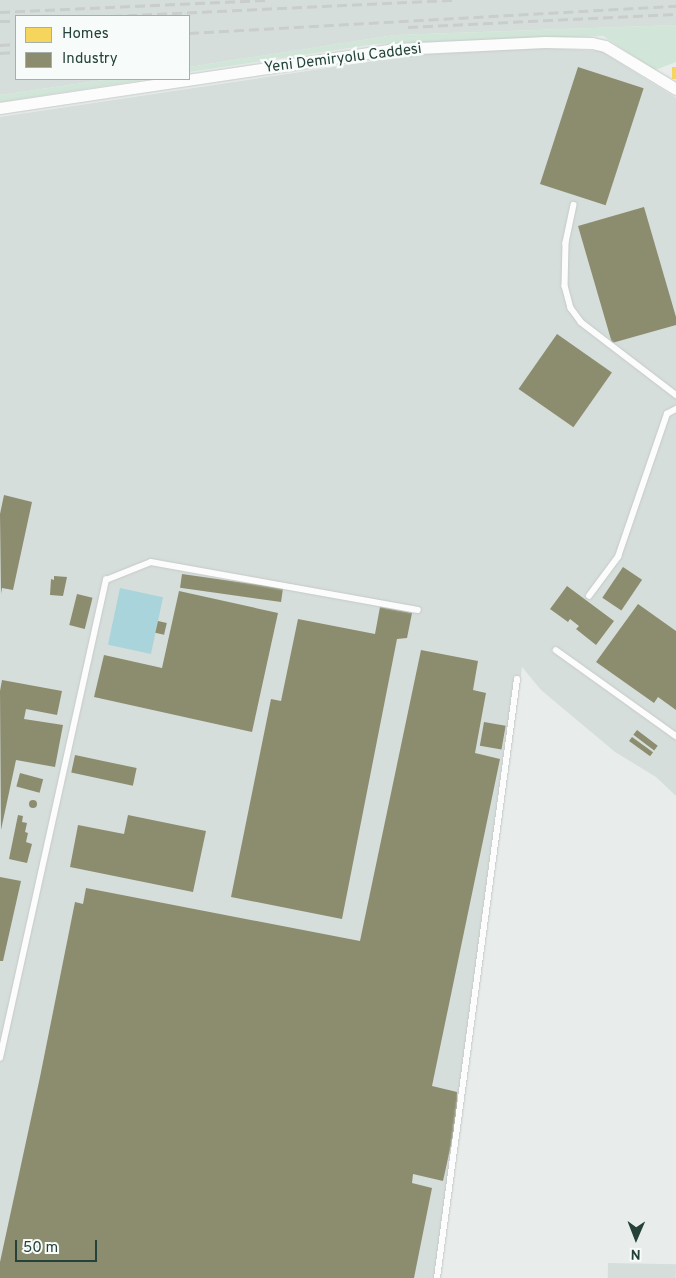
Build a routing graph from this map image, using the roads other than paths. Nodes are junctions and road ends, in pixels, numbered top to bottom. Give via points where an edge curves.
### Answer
1 (188, 80) edge
2 (190, 80) edge
3 (676, 89) edge
4 (0, 108) edge
5 (574, 205) dead end
6 (676, 395) edge
7 (676, 409) edge
8 (590, 596) dead end
9 (418, 610) dead end
10 (556, 650) dead end
11 (518, 679) dead end
12 (676, 736) edge
13 (0, 1058) edge
14 (437, 1278) edge

1 - 4 street, Yeni Demiryolu Caddesi
2 - 3 street, Yeni Demiryolu Caddesi via 397,49 545,42 604,46
5 - 6 lane via 566,251 565,286 570,308 580,322
7 - 8 lane via 667,414 618,557
9 - 13 lane via 151,562 106,580
10 - 12 lane
11 - 14 lane

